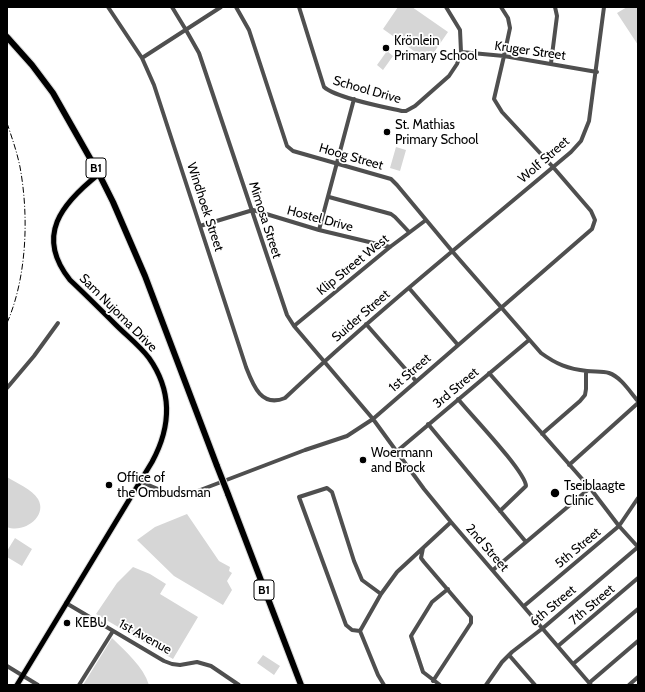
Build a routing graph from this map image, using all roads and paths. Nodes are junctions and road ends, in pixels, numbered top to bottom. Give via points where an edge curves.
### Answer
1 (108, 7) edge
2 (172, 7) edge
3 (221, 7) edge
4 (236, 7) edge
5 (299, 7) edge
6 (446, 7) edge
7 (502, 7) edge
8 (555, 7) edge
9 (604, 7) edge
10 (186, 30) junction
11 (7, 37) edge
12 (461, 52) junction
13 (504, 56) junction
14 (142, 58) junction
15 (551, 64) junction
16 (597, 72) junction
17 (354, 99) junction
18 (338, 163) junction
19 (553, 167) junction
20 (98, 176) junction
21 (329, 197) junction
22 (253, 210) junction
23 (426, 220) junction
24 (200, 226) junction
25 (319, 230) junction
26 (409, 232) junction
27 (390, 247) junction
28 (452, 251) junction
29 (409, 288) junction
30 (501, 308) junction
31 (58, 323) dead end
32 (366, 324) junction
33 (294, 326) junction
34 (529, 340) junction
35 (458, 345) junction
36 (324, 361) junction
37 (586, 371) junction
38 (489, 373) junction
39 (416, 381) junction
40 (7, 388) edge
41 (285, 398) joint
42 (458, 399) junction
43 (638, 402) edge
44 (373, 419) junction
45 (428, 424) junction
46 (542, 434) junction
47 (396, 452) junction
48 (569, 465) junction
49 (140, 481) junction
50 (590, 488) junction
51 (638, 498) edge
52 (500, 510) junction
53 (451, 522) junction
54 (619, 526) junction
55 (526, 542) junction
56 (638, 547) edge
57 (422, 548) junction
58 (493, 570) junction
59 (638, 578) edge
60 (448, 589) junction
61 (381, 594) junction
62 (66, 603) junction
63 (524, 606) junction
64 (638, 609) edge
65 (543, 628) junction
66 (113, 631) junction
67 (360, 631) junction
68 (638, 641) edge
69 (558, 646) junction
70 (509, 655) junction
71 (573, 664) junction
72 (7, 666) edge
73 (23, 676) junction
74 (638, 677) edge
75 (433, 681) junction
76 (534, 684) edge
77 (590, 684) edge
78 (17, 685) edge
79 (38, 685) edge
80 (79, 685) edge
81 (239, 685) edge
82 (301, 685) edge
83 (384, 685) edge
84 (440, 685) edge
85 (486, 685) edge
86 (629, 685) edge

1 - 14 street, Windhoek Street
2 - 10 street, Mimosa Street
3 - 10 street
4 - 18 street, Hoog Street via 249,30 287,146 293,151
5 - 17 street, School Drive via 324,87 331,92
6 - 12 street, School Drive via 460,30
7 - 13 street via 510,28
8 - 15 street via 557,16
9 - 16 street, Wolf Street
10 - 14 street
10 - 22 street, Mimosa Street via 198,53
11 - 20 highway, B1 via 53,93
12 - 13 street, Kruger Street
12 - 17 street, School Drive via 452,72 411,109 402,111
13 - 15 street, Kruger Street
13 - 19 street, 1st Street via 494,99 502,112
14 - 24 street, Windhoek Street via 161,104
15 - 16 street, Kruger Street
16 - 19 street, Wolf Street via 586,133 582,141
17 - 18 street
18 - 21 street
18 - 23 street, Hoog Street via 391,179
19 - 28 street, Wolf Street
19 - 30 street, 1st Street via 591,211 595,220 592,229
20 - 49 main road, Sam Nujoma Drive via 76,195 60,214 54,244 58,263 68,277 139,347 155,367 161,380 166,407 164,432 156,453
20 - 82 highway, B1, bridge via 145,276
21 - 25 street
21 - 26 street via 391,214
22 - 24 street
22 - 25 street, Hostel Drive
22 - 33 street, Mimosa Street via 277,288
23 - 26 street, Klip Street West
23 - 28 street, Hoog Street
24 - 41 street, Windhoek Street via 251,380 260,393 272,402
25 - 27 street, Hostel Drive
26 - 27 street, Klip Street West
27 - 33 street, Klip Street West
28 - 29 street, Suider Street
28 - 30 street, Hoog Street
29 - 32 street, Suider Street
29 - 35 street
30 - 34 street, Hoog Street
30 - 35 street, 1st Street
31 - 40 street
32 - 36 street, Suider Street
32 - 39 street
33 - 36 street, Mimosa Street
34 - 37 street, Hoog Street via 553,362
34 - 38 street, 3rd Street
35 - 39 street, 1st Street
36 - 41 street, Suider Street
36 - 44 street, Mimosa Street
37 - 43 street, Hoog Street via 608,372 620,380
37 - 46 street via 585,395
38 - 42 street, 3rd Street
38 - 46 street
39 - 44 street, 1st Street
42 - 45 street, 3rd Street
42 - 52 street via 524,479 526,486
43 - 48 street
44 - 47 street, 2nd Street
44 - 49 street, 1st Street via 347,436 195,492 170,493
45 - 47 street, 3rd Street
45 - 52 street
46 - 48 street
47 - 53 street, 2nd Street
48 - 50 street
49 - 62 main road, Sam Nujoma Drive
50 - 54 street
50 - 55 street
51 - 54 street, 5th Street
52 - 55 street
53 - 57 street
53 - 58 street, 2nd Street
54 - 56 street
54 - 63 street, 5th Street
55 - 58 street
56 - 65 street, 6th Street
57 - 60 street via 421,558
57 - 61 street via 397,572
58 - 63 street, 2nd Street
59 - 69 street, 7th Street
60 - 75 street via 432,602 411,636 423,672
60 - 75 street via 472,617 471,623
61 - 67 street
61 - 67 street via 362,580 332,492 327,488 299,497 346,625 352,630
62 - 66 street, 1st Avenue
62 - 73 main road, Sam Nujoma Drive
63 - 65 street, 2nd Street
64 - 71 street
65 - 69 street, 2nd Street
65 - 70 street, 6th Street
66 - 80 street
66 - 81 street, 1st Avenue via 164,661 180,665 196,662 211,666
67 - 83 street
68 - 77 street
69 - 71 street, 2nd Street
70 - 76 street
70 - 85 street, 6th Street
71 - 77 street, 2nd Street
72 - 73 street
73 - 78 main road, Sam Nujoma Drive
73 - 79 street
74 - 86 street
75 - 84 street

